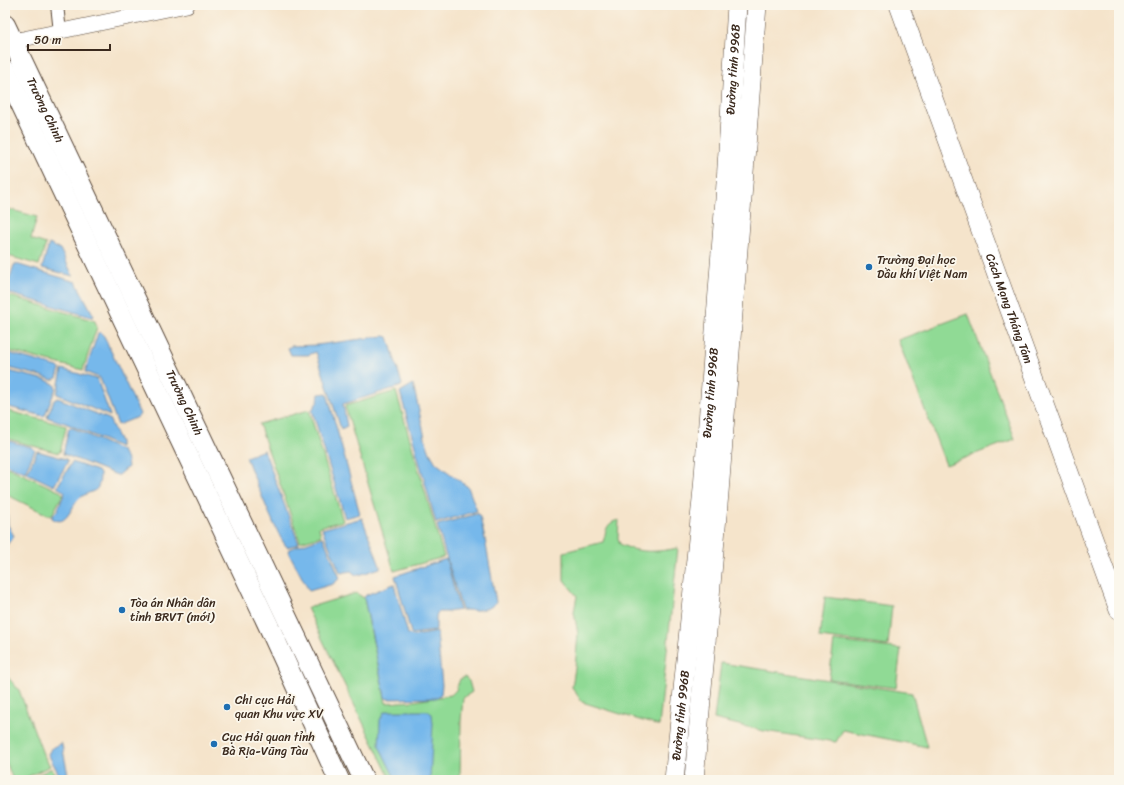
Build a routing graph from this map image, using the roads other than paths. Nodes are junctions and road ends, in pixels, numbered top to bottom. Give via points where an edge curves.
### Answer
1 (56, 5) edge
2 (187, 5) edge
3 (737, 5) edge
4 (757, 5) edge
5 (900, 6) edge
6 (60, 32) junction
7 (8, 37) edge
8 (5, 70) edge
9 (711, 491) junction
10 (1119, 610) edge
11 (340, 780) edge
12 (364, 780) edge
13 (674, 780) edge
14 (694, 780) edge

1 - 6 street
2 - 6 street
3 - 9 main road, Đường tỉnh 996B
4 - 9 main road, Đường tỉnh 996B via 739,251
5 - 10 main road, Cách Mạng Tháng Tám
6 - 7 street
7 - 12 highway, Trường Chinh
8 - 11 highway, Trường Chinh
9 - 13 main road, Đường tỉnh 996B
9 - 14 main road, Đường tỉnh 996B

